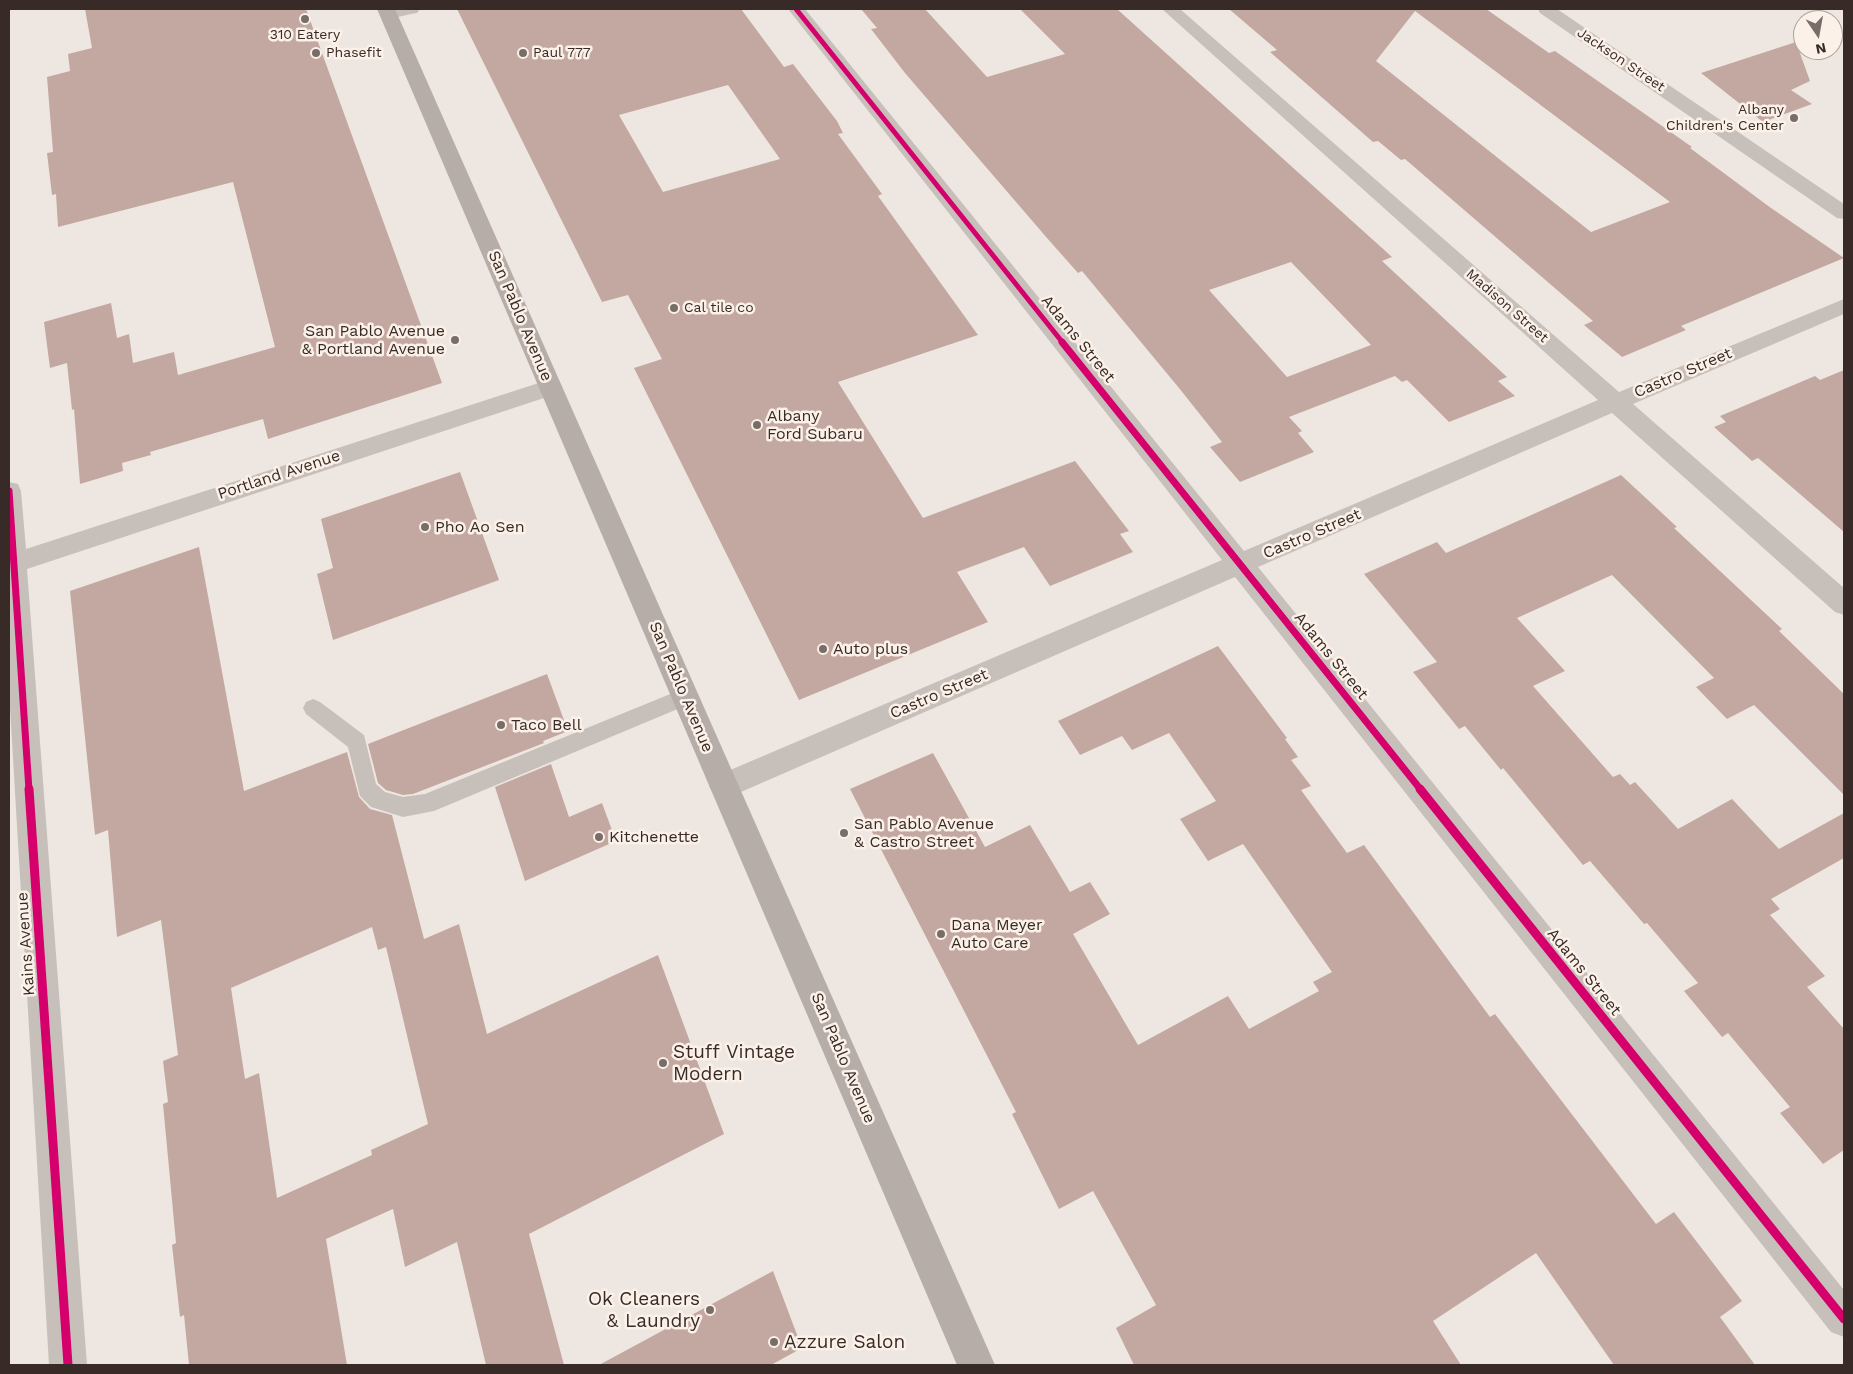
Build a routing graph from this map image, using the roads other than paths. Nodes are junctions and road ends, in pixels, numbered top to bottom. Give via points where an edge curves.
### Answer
1 (796, 9) edge
2 (1170, 9) edge
3 (1546, 9) edge
4 (396, 11) edge
5 (1844, 213) edge
6 (1844, 306) edge
7 (551, 387) junction
8 (1616, 402) junction
9 (9, 490) edge
10 (11, 564) edge
11 (1240, 565) junction
12 (1844, 604) edge
13 (685, 697) junction
14 (313, 708) dead end
15 (724, 786) junction
16 (1844, 1319) edge
17 (68, 1365) edge
18 (976, 1365) edge

1 - 11 street, Adams Street
2 - 8 street, Madison Street
3 - 5 street, Jackson Street
4 - 7 main road, San Pablo Avenue
6 - 8 street, Castro Street
7 - 10 street, Portland Avenue
7 - 13 main road, San Pablo Avenue
8 - 11 street, Castro Street
8 - 12 street, Madison Street
9 - 10 street, Kains Avenue
10 - 17 street, Kains Avenue via 17,608
11 - 15 street, Castro Street
11 - 16 street, Adams Street
13 - 14 lane via 426,804 403,806 379,800 367,789 357,742
13 - 15 main road, San Pablo Avenue
15 - 18 main road, San Pablo Avenue

